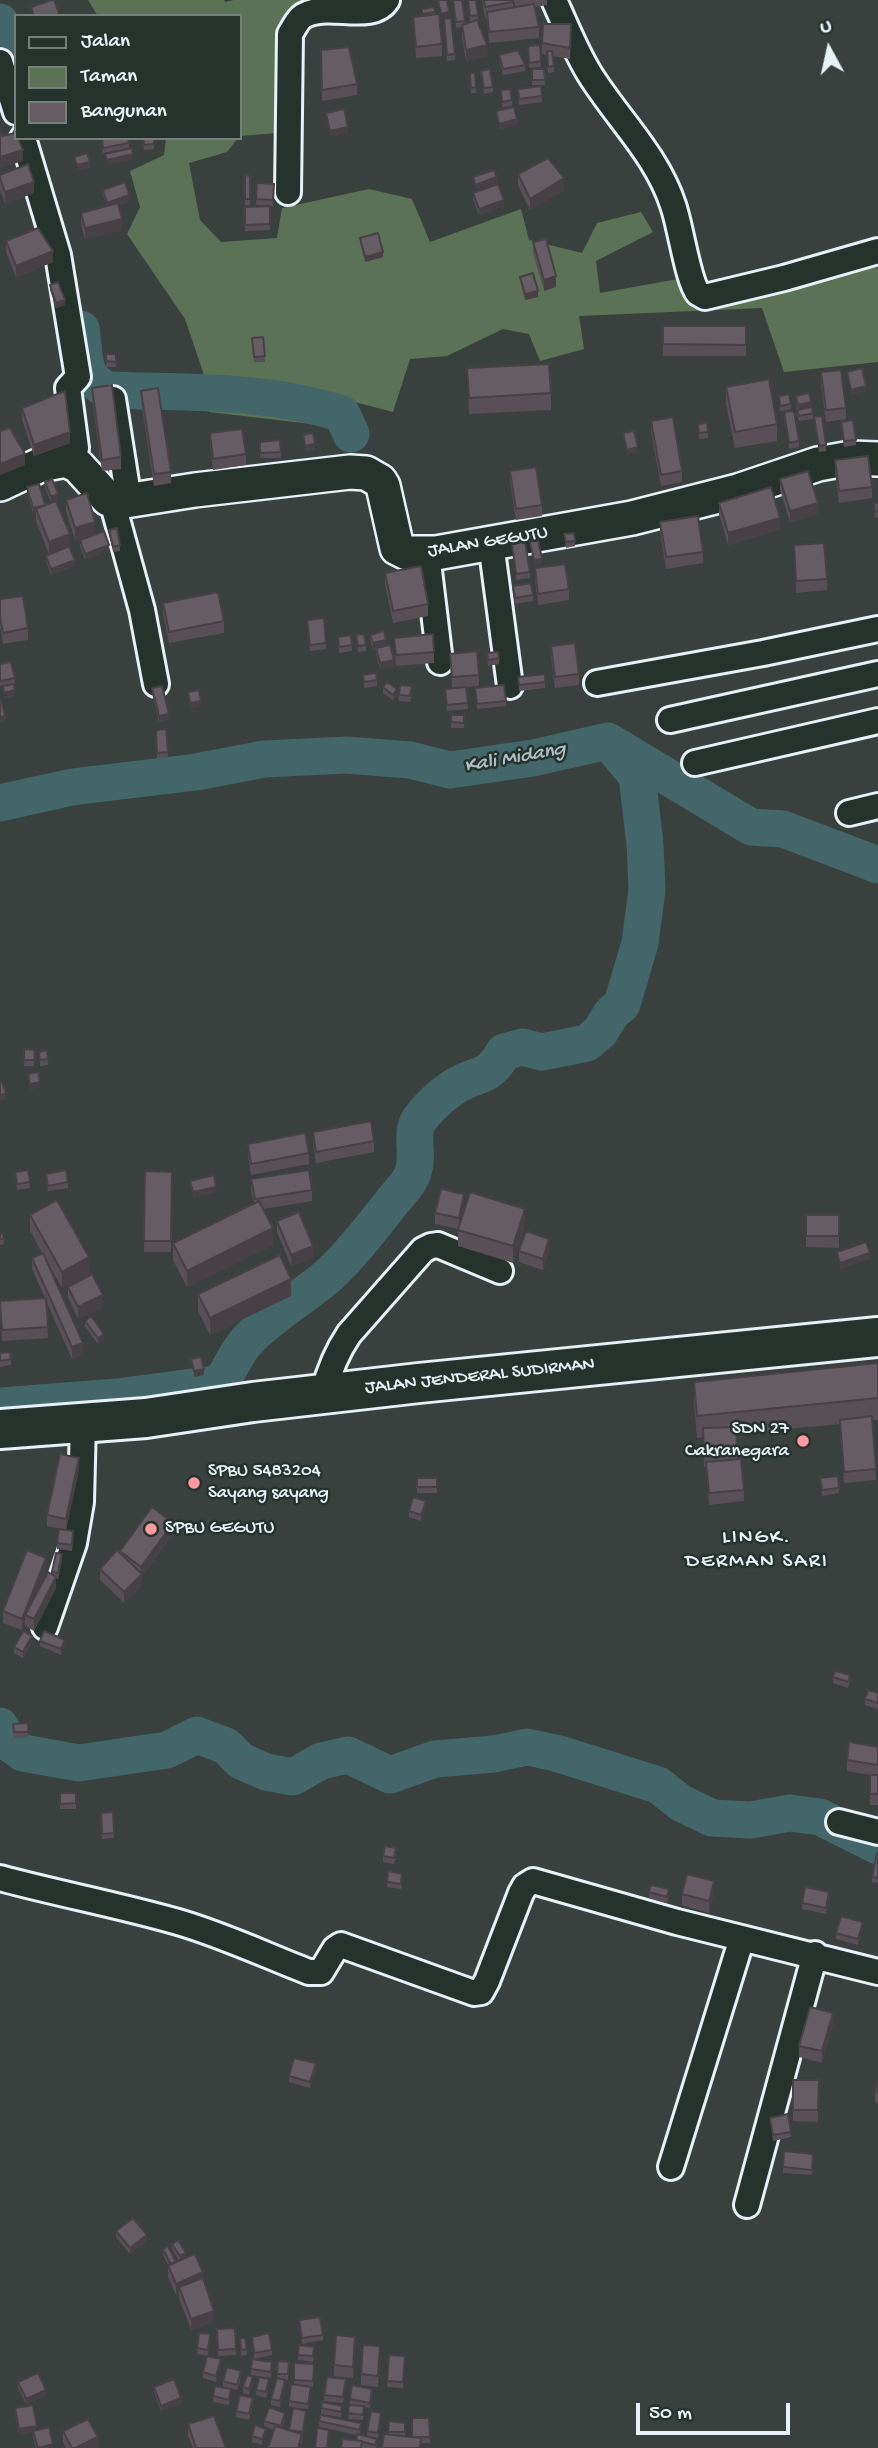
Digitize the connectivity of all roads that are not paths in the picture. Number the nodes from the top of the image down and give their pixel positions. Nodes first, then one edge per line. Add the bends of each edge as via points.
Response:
1 (387, 0) edge
2 (554, 0) edge
3 (0, 62) edge
4 (14, 106) edge
5 (24, 140) edge
6 (288, 192) dead end
7 (878, 251) edge
8 (113, 399) edge
9 (878, 459) edge
10 (72, 462) junction
11 (0, 484) edge
12 (121, 501) junction
13 (491, 543) junction
14 (427, 554) junction
15 (878, 629) edge
16 (440, 662) dead end
17 (878, 674) edge
18 (597, 683) dead end
19 (156, 684) edge
20 (510, 686) dead end
21 (670, 720) dead end
22 (878, 721) edge
23 (695, 763) dead end
24 (878, 806) edge
25 (849, 813) dead end
26 (500, 1271) dead end
27 (878, 1337) edge
28 (323, 1394) junction
29 (83, 1422) junction
30 (0, 1429) edge
31 (45, 1627) dead end
32 (839, 1822) dead end
33 (878, 1832) edge
34 (0, 1878) edge
35 (742, 1938) junction
36 (815, 1954) junction
37 (878, 1972) edge
38 (671, 2167) dead end
39 (747, 2205) dead end

1 - 6 street via 383,7 366,12 332,10 303,16 290,34
2 - 7 street via 589,73 664,183 698,293 705,297
3 - 4 street
5 - 10 street via 58,255 78,377 68,388 76,448
8 - 12 street
9 - 13 street, JALAN GEGUTU via 834,460 632,518
10 - 11 street via 53,461
10 - 12 street via 103,494
12 - 14 street, JALAN GEGUTU via 366,473 383,486 397,548
12 - 19 street
13 - 14 street, JALAN GEGUTU
13 - 20 street
14 - 16 street
15 - 18 street
17 - 21 street
22 - 23 street
24 - 25 street
26 - 28 street via 438,1245 423,1250 349,1334 334,1357
27 - 28 highway, JALAN JENDERAL SUDIRMAN
28 - 29 highway, JALAN JENDERAL SUDIRMAN
29 - 30 highway, JALAN JENDERAL SUDIRMAN
29 - 31 street via 74,1543
32 - 33 street
34 - 35 street via 180,1923 309,1972 321,1972 341,1945 474,1993 481,1992 487,1981 529,1882
35 - 36 street
35 - 38 street
36 - 37 street
36 - 39 street

